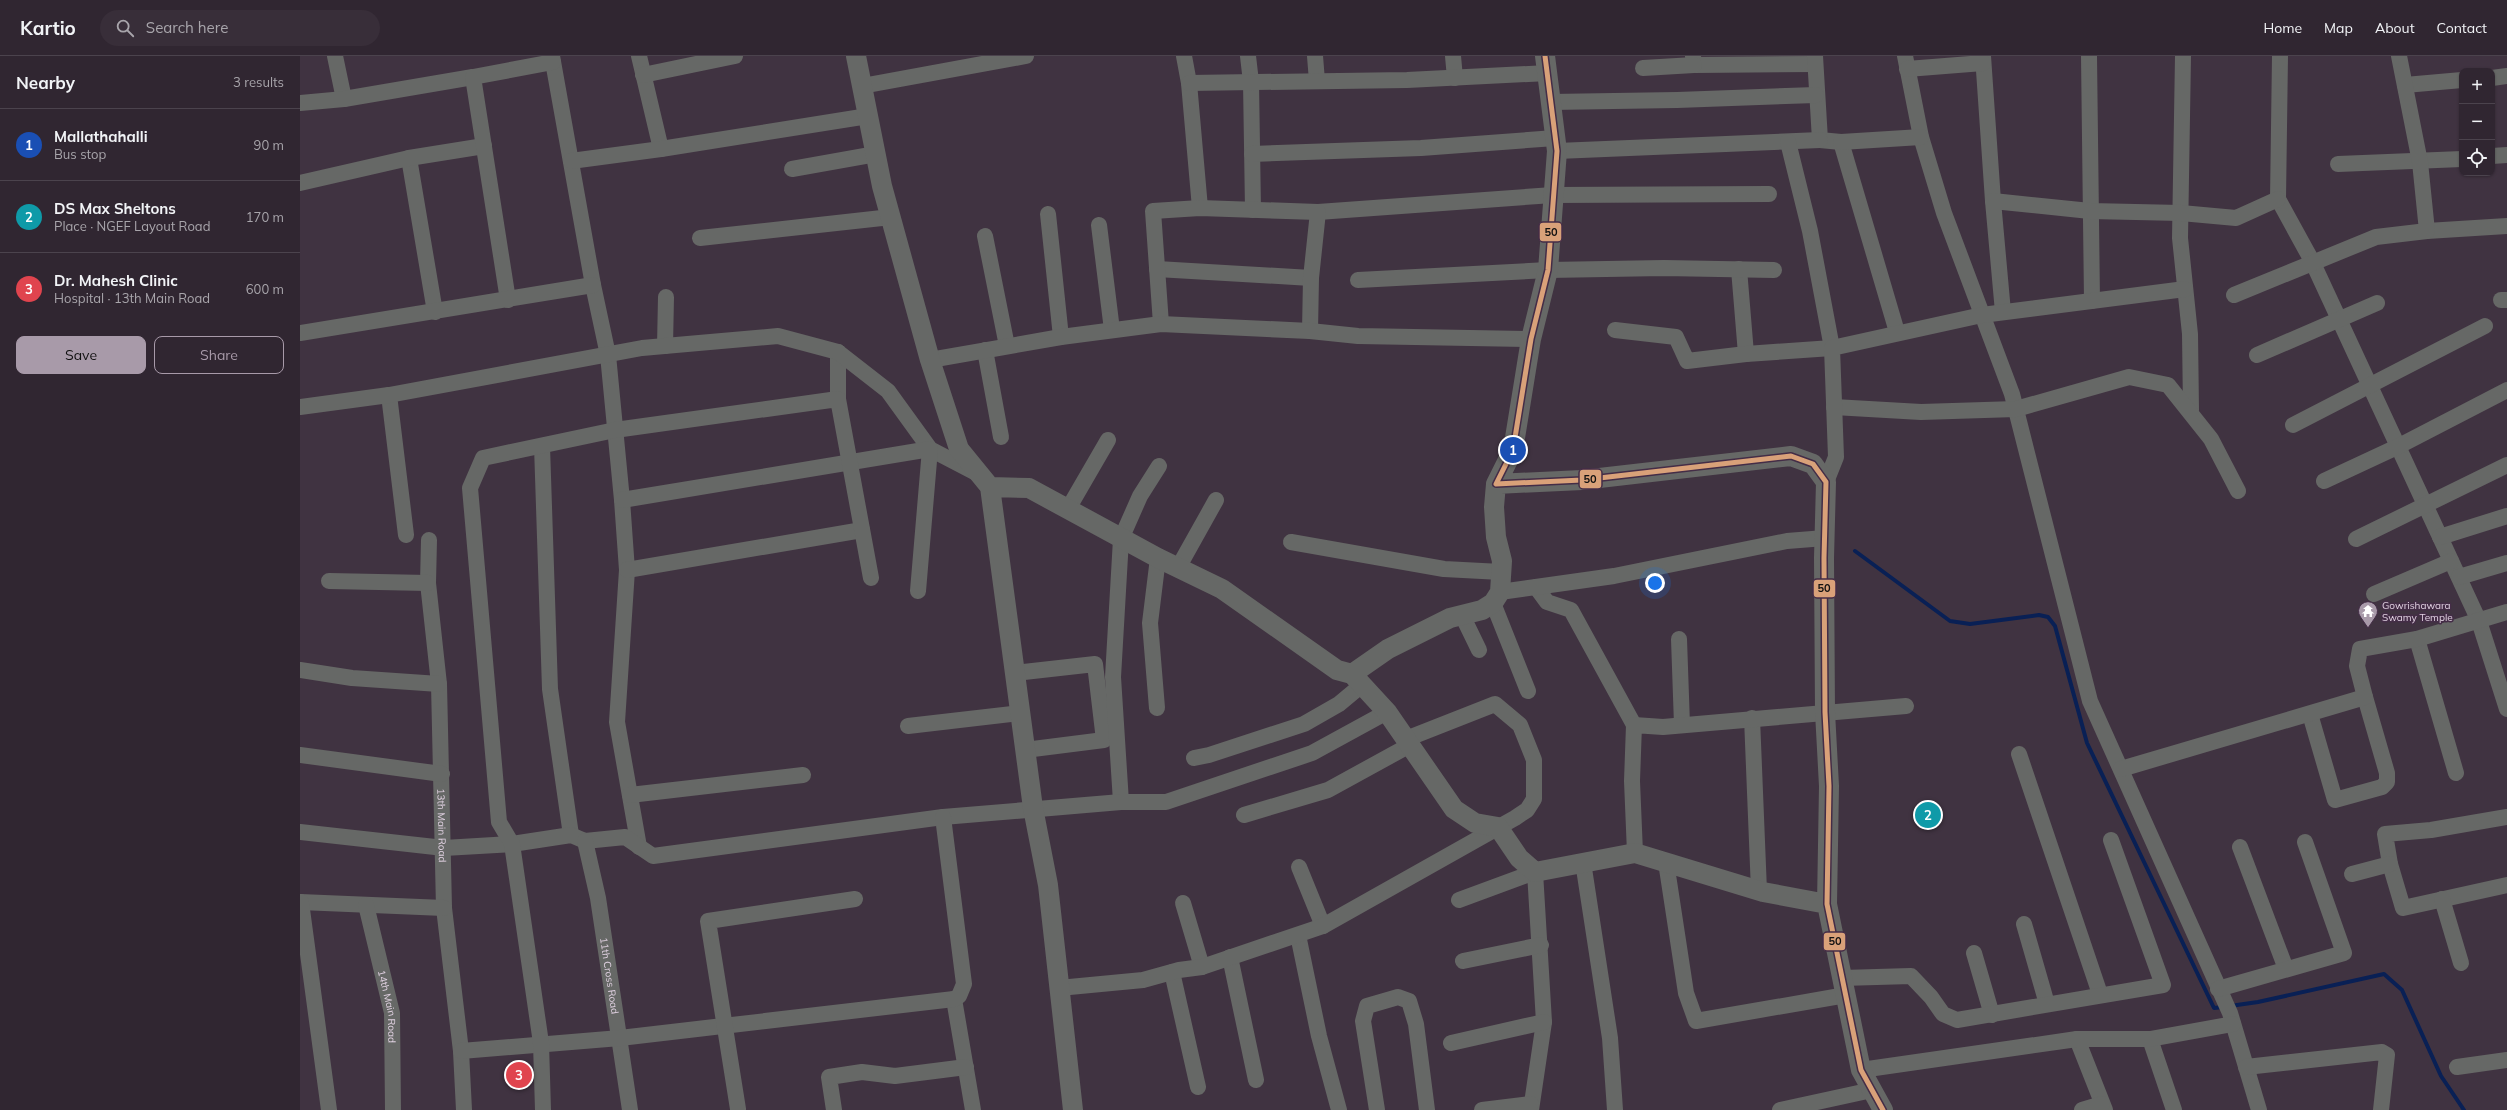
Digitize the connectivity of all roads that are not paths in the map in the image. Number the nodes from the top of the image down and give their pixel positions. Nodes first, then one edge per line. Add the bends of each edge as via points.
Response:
1 (335, 56) edge
2 (639, 56) edge
3 (735, 56) edge
4 (856, 56) edge
5 (1026, 56) edge
6 (1184, 56) edge
7 (1248, 56) edge
8 (1315, 56) edge
9 (1453, 56) edge
10 (2089, 56) edge
11 (2183, 56) edge
12 (2280, 56) edge
13 (2399, 56) edge
14 (553, 59) edge
15 (1693, 60) edge
16 (1815, 60) edge
17 (1983, 60) edge
18 (1906, 62) edge
19 (1546, 65) edge
20 (1643, 68) dead end
21 (643, 75) junction
22 (473, 76) junction
23 (2507, 76) edge
24 (1454, 78) junction
25 (2495, 78) edge
26 (2459, 80) edge
27 (1317, 81) junction
28 (1251, 82) junction
29 (1189, 83) junction
30 (2405, 85) junction
31 (862, 86) junction
32 (1816, 95) junction
33 (344, 100) junction
34 (1551, 102) junction
35 (300, 103) edge
36 (868, 116) junction
37 (1921, 137) junction
38 (1820, 140) junction
39 (1788, 142) junction
40 (1841, 142) junction
41 (1556, 145) junction
42 (484, 146) junction
43 (661, 149) junction
44 (876, 154) junction
45 (1252, 154) junction
46 (2507, 155) edge
47 (2495, 156) edge
48 (409, 158) junction
49 (2459, 159) edge
50 (571, 161) junction
51 (2420, 162) junction
52 (2338, 164) dead end
53 (792, 169) dead end
54 (300, 183) edge
55 (1769, 194) dead end
56 (1553, 195) junction
57 (2278, 199) junction
58 (1993, 201) junction
59 (1200, 208) junction
60 (1253, 210) junction
61 (2090, 211) junction
62 (1318, 212) junction
63 (2181, 213) junction
64 (1048, 214) dead end
65 (891, 217) junction
66 (1099, 225) dead end
67 (2507, 226) edge
68 (2426, 230) junction
69 (985, 236) dead end
70 (700, 238) dead end
71 (2312, 261) junction
72 (1157, 269) junction
73 (1739, 269) junction
74 (1548, 270) junction
75 (1774, 270) dead end
76 (1311, 278) junction
77 (1358, 280) dead end
78 (593, 285) junction
79 (2185, 289) junction
80 (2234, 295) dead end
81 (666, 297) dead end
82 (508, 300) junction
83 (2092, 301) junction
84 (2377, 303) dead end
85 (435, 312) junction
86 (2003, 312) junction
87 (1982, 314) junction
88 (2338, 320) junction
89 (1161, 324) junction
90 (2485, 326) dead end
91 (1112, 330) junction
92 (1615, 330) dead end
93 (1310, 331) junction
94 (1897, 332) junction
95 (300, 333) edge
96 (1061, 337) junction
97 (1531, 338) junction
98 (665, 346) junction
99 (1007, 346) junction
100 (1832, 348) junction
101 (985, 350) junction
102 (838, 352) junction
103 (1746, 354) junction
104 (608, 355) junction
105 (2257, 355) dead end
106 (930, 360) junction
107 (2369, 387) junction
108 (2507, 390) edge
109 (389, 395) junction
110 (838, 399) junction
111 (300, 407) edge
112 (1834, 407) junction
113 (2016, 409) junction
114 (2191, 410) junction
115 (2293, 425) dead end
116 (615, 430) junction
117 (1001, 437) dead end
118 (1108, 440) dead end
119 (542, 446) junction
120 (2397, 447) junction
121 (930, 449) junction
122 (849, 462) junction
123 (2507, 465) edge
124 (1159, 466) dead end
125 (985, 481) junction
126 (2324, 481) dead end
127 (1826, 482) junction
128 (1496, 484) junction
129 (2238, 492) dead end
130 (622, 500) junction
131 (1216, 500) dead end
132 (2425, 505) junction
133 (1068, 509) junction
134 (2507, 516) edge
135 (862, 530) junction
136 (406, 535) dead end
137 (1824, 538) junction
138 (2440, 538) junction
139 (1121, 539) junction
140 (2356, 539) dead end
141 (429, 540) dead end
142 (1291, 542) dead end
143 (1158, 558) junction
144 (2451, 561) junction
145 (2507, 563) edge
146 (1178, 568) junction
147 (627, 570) junction
148 (1501, 572) junction
149 (2459, 577) junction
150 (871, 578) dead end
151 (329, 581) dead end
152 (428, 583) junction
153 (1536, 587) junction
154 (918, 591) dead end
155 (2374, 594) dead end
156 (1497, 598) junction
157 (2507, 612) edge
158 (1462, 615) junction
159 (2479, 621) junction
160 (2417, 638) junction
161 (1678, 639) dead end
162 (1479, 650) dead end
163 (300, 670) edge
164 (1015, 673) junction
165 (1357, 679) junction
166 (439, 684) junction
167 (1528, 691) dead end
168 (2365, 697) junction
169 (1906, 706) dead end
170 (1157, 708) dead end
171 (2507, 709) edge
172 (1387, 712) junction
173 (1825, 712) junction
174 (1020, 713) junction
175 (2310, 714) junction
176 (1752, 718) junction
177 (1634, 725) junction
178 (1682, 725) junction
179 (908, 726) dead end
180 (1408, 742) junction
181 (1025, 750) junction
182 (2019, 754) dead end
183 (300, 755) edge
184 (1194, 758) dead end
185 (2121, 769) junction
186 (2456, 773) dead end
187 (442, 774) junction
188 (803, 775) dead end
189 (630, 795) junction
190 (1121, 802) junction
191 (1033, 808) junction
192 (1244, 815) dead end
193 (943, 817) junction
194 (2507, 817) edge
195 (1498, 827) junction
196 (300, 832) edge
197 (578, 838) junction
198 (2111, 840) dead end
199 (2305, 842) dead end
200 (512, 844) junction
201 (2240, 846) dead end
202 (639, 847) junction
203 (444, 848) junction
204 (1635, 853) junction
205 (1583, 862) junction
206 (1666, 862) junction
207 (2390, 864) junction
208 (1299, 867) dead end
209 (1534, 872) junction
210 (2352, 874) dead end
211 (2507, 885) edge
212 (1759, 891) junction
213 (855, 899) dead end
214 (2442, 899) junction
215 (1459, 900) dead end
216 (300, 902) edge
217 (1184, 903) dead end
218 (1827, 904) junction
219 (366, 905) junction
220 (444, 908) junction
221 (2024, 924) dead end
222 (1323, 926) junction
223 (1298, 935) junction
224 (1541, 945) junction
225 (1974, 953) dead end
226 (1230, 957) junction
227 (1463, 961) dead end
228 (2461, 963) dead end
229 (1202, 967) junction
230 (2286, 969) junction
231 (1172, 972) junction
232 (1844, 987) junction
233 (1059, 988) junction
234 (2100, 994) junction
235 (954, 999) junction
236 (2047, 1004) junction
237 (2226, 1006) junction
238 (1992, 1015) junction
239 (1544, 1022) junction
240 (723, 1026) junction
241 (620, 1038) junction
242 (2150, 1038) junction
243 (2077, 1039) junction
244 (541, 1043) junction
245 (1451, 1043) dead end
246 (461, 1052) junction
247 (2507, 1060) edge
248 (966, 1067) junction
249 (2246, 1067) junction
250 (2457, 1067) dead end
251 (1861, 1070) junction
252 (1256, 1080) dead end
253 (1198, 1087) dead end
254 (1872, 1090) junction
255 (1531, 1107) edge
256 (2104, 1107) edge
257 (738, 1109) dead end
258 (329, 1110) edge
259 (393, 1110) edge
260 (464, 1110) edge
261 (543, 1110) edge
262 (630, 1110) edge
263 (834, 1110) edge
264 (973, 1110) edge
265 (1073, 1110) edge
266 (1339, 1110) edge
267 (1377, 1110) edge
268 (1427, 1110) edge
269 (1482, 1110) edge
270 (1615, 1110) edge
271 (1780, 1110) edge
272 (1883, 1110) edge
273 (2082, 1110) edge
274 (2174, 1110) edge
275 (2259, 1110) edge
276 (2381, 1110) edge

1 - 33 street
2 - 21 street
3 - 21 street
4 - 31 street
5 - 31 street
6 - 29 street
7 - 28 street
8 - 27 street
9 - 24 street
10 - 61 street
11 - 63 street
12 - 57 street
13 - 30 street
14 - 22 street
14 - 50 street
15 - 16 street
15 - 20 street
16 - 32 street
17 - 18 street
17 - 58 street
18 - 37 street
19 - 24 street
19 - 34 street
21 - 43 street
22 - 33 street
22 - 42 street
23 - 25 street
24 - 27 street
26 - 30 street
27 - 28 street
28 - 29 street
28 - 45 street
29 - 59 street
30 - 51 street
31 - 36 street
32 - 34 street
32 - 38 street
33 - 35 street
34 - 41 street
36 - 43 street
36 - 44 street
37 - 40 street
37 - 87 street via 1944,213
38 - 39 street
38 - 40 street
39 - 41 street
39 - 100 street via 1810,231
40 - 94 street
41 - 45 street
41 - 56 street
42 - 48 street
42 - 82 street
43 - 50 street
44 - 53 street
44 - 65 street
45 - 60 street
46 - 47 street
48 - 54 street
48 - 85 street
49 - 51 street
50 - 78 street
51 - 52 street
51 - 68 street
55 - 56 street
56 - 62 street
56 - 74 street
57 - 63 street via 2236,218
57 - 71 street
58 - 61 street
58 - 86 street
59 - 60 street
59 - 72 street via 1153,211
60 - 62 street
61 - 63 street
61 - 83 street
62 - 76 street
63 - 79 street via 2180,238
64 - 96 street
65 - 70 street
65 - 106 street
66 - 91 street
67 - 68 street
68 - 71 street via 2376,237
69 - 99 street
71 - 80 street
71 - 88 street
72 - 76 street
72 - 89 street
73 - 74 street
73 - 75 street
73 - 103 street
74 - 77 street
74 - 97 street
76 - 93 street
78 - 82 street
78 - 104 street
79 - 83 street
79 - 114 street via 2190,334
81 - 98 street
82 - 85 street
83 - 86 street
84 - 88 street
85 - 95 street
86 - 87 street
87 - 94 street
87 - 113 street
88 - 105 street
88 - 107 street
89 - 91 street
89 - 93 street
90 - 107 street
91 - 96 street
92 - 103 street via 1676,337 1687,361
93 - 97 street via 1358,336
94 - 100 street
96 - 99 street
97 - 128 street via 1512,450
98 - 102 street via 778,336
98 - 104 street
99 - 101 street
100 - 103 street
100 - 112 street
101 - 106 street
101 - 117 street
102 - 110 street
102 - 121 street via 888,391
104 - 109 street
104 - 116 street
106 - 125 street via 959,449
107 - 115 street
107 - 120 street
108 - 120 street
109 - 111 street
109 - 136 street
110 - 116 street
110 - 122 street
112 - 113 street via 1921,412
112 - 127 street via 1836,457
113 - 114 street via 2129,377 2168,385
113 - 185 street via 2090,701
114 - 129 street via 2211,439
116 - 119 street
116 - 130 street
118 - 133 street
119 - 197 street, 11th Cross Road via 550,689
119 - 200 street via 483,458 470,488 499,822
120 - 126 street
120 - 132 street
121 - 122 street
121 - 125 street
121 - 154 street
122 - 130 street
122 - 135 street
123 - 132 street
124 - 139 street via 1140,496
125 - 133 street via 1029,488
125 - 164 street
127 - 128 street via 1812,464 1791,456 1582,480
127 - 137 street
128 - 148 street via 1494,507 1496,537 1502,561
130 - 147 street
131 - 146 street
132 - 138 street
132 - 140 street
133 - 139 street
134 - 138 street
135 - 147 street
135 - 150 street
137 - 153 street via 1787,541 1614,576
137 - 173 street
138 - 144 street
139 - 143 street
139 - 190 street via 1113,677
141 - 152 street, 13th Main Road
142 - 148 street via 1444,569
143 - 146 street
143 - 170 street via 1150,623
144 - 149 street
144 - 155 street
145 - 149 street
146 - 165 street via 1222,589 1337,670
147 - 189 street via 617,722
148 - 156 street
149 - 159 street
151 - 152 street
152 - 166 street, 13th Main Road
153 - 156 street
153 - 177 street via 1547,602 1570,610
156 - 158 street via 1482,610
156 - 167 street
157 - 159 street
158 - 162 street
158 - 165 street via 1450,618 1388,648
159 - 160 street
159 - 171 street
160 - 168 street via 2360,649 2357,666
160 - 186 street
161 - 178 street
163 - 166 street via 352,678
164 - 174 street
164 - 181 street via 1096,664 1104,740
165 - 172 street
165 - 184 street via 1339,704 1304,724
166 - 187 street, 13th Main Road
168 - 175 street
168 - 175 street via 2387,773 2386,782 2382,787 2335,800
169 - 173 street
172 - 180 street
172 - 190 street via 1312,753 1166,802
173 - 176 street
173 - 218 street via 1829,786
174 - 179 street
174 - 181 street
175 - 185 street
176 - 178 street
176 - 212 street
177 - 178 street
177 - 204 street
180 - 192 street via 1328,790
180 - 195 street via 1454,809 1475,823
180 - 195 street via 1495,704 1520,726 1534,760 1534,799 1527,810
181 - 191 street
182 - 234 street
183 - 187 street
185 - 237 street
187 - 203 street, 13th Main Road
188 - 189 street
189 - 202 street
190 - 191 street
191 - 193 street
191 - 233 street via 1048,886
193 - 202 street via 654,856
193 - 235 street via 964,984 959,996
194 - 207 street via 2431,830 2385,834
195 - 209 street via 1519,858
195 - 222 street
196 - 203 street
197 - 200 street
197 - 202 street via 625,838
197 - 241 street, 11th Cross Road via 598,898
198 - 234 street via 2163,985
199 - 230 street via 2344,953
200 - 203 street
200 - 244 street
201 - 230 street
203 - 220 street, 13th Main Road
204 - 205 street
204 - 206 street
205 - 209 street
205 - 270 street via 1610,1038
206 - 212 street
206 - 232 street via 1686,993 1696,1021
207 - 210 street
207 - 214 street via 2403,908
208 - 222 street
209 - 215 street
209 - 224 street
211 - 214 street
212 - 218 street
213 - 240 street via 708,921
214 - 228 street
216 - 219 street
216 - 258 street
217 - 229 street
218 - 232 street
219 - 220 street
219 - 259 street, 14th Main Road via 392,1013
220 - 246 street, 13th Main Road
221 - 236 street
222 - 223 street
223 - 226 street
223 - 266 street via 1319,1036
224 - 227 street
224 - 239 street
225 - 238 street
226 - 229 street
226 - 252 street
229 - 231 street
230 - 237 street
231 - 233 street via 1143,980
231 - 253 street
232 - 238 street via 1911,976 1943,1014 1957,1020
232 - 251 street
233 - 265 street
234 - 236 street
235 - 240 street
235 - 248 street
236 - 238 street
237 - 242 street
237 - 249 street
239 - 245 street
239 - 255 street
240 - 241 street
240 - 257 street
241 - 244 street
241 - 262 street, 11th Cross Road
242 - 243 street
242 - 274 street
243 - 251 street
243 - 256 street
244 - 246 street
244 - 261 street
246 - 260 street, 13th Main Road
247 - 250 street
248 - 263 street via 895,1076 862,1072 829,1077
248 - 264 street
249 - 275 street
249 - 276 street via 2382,1052 2387,1054
251 - 254 street
254 - 271 street
254 - 272 street
255 - 269 street
256 - 273 street
267 - 268 street via 1363,1020 1367,1006 1398,998 1409,1001 1416,1024

